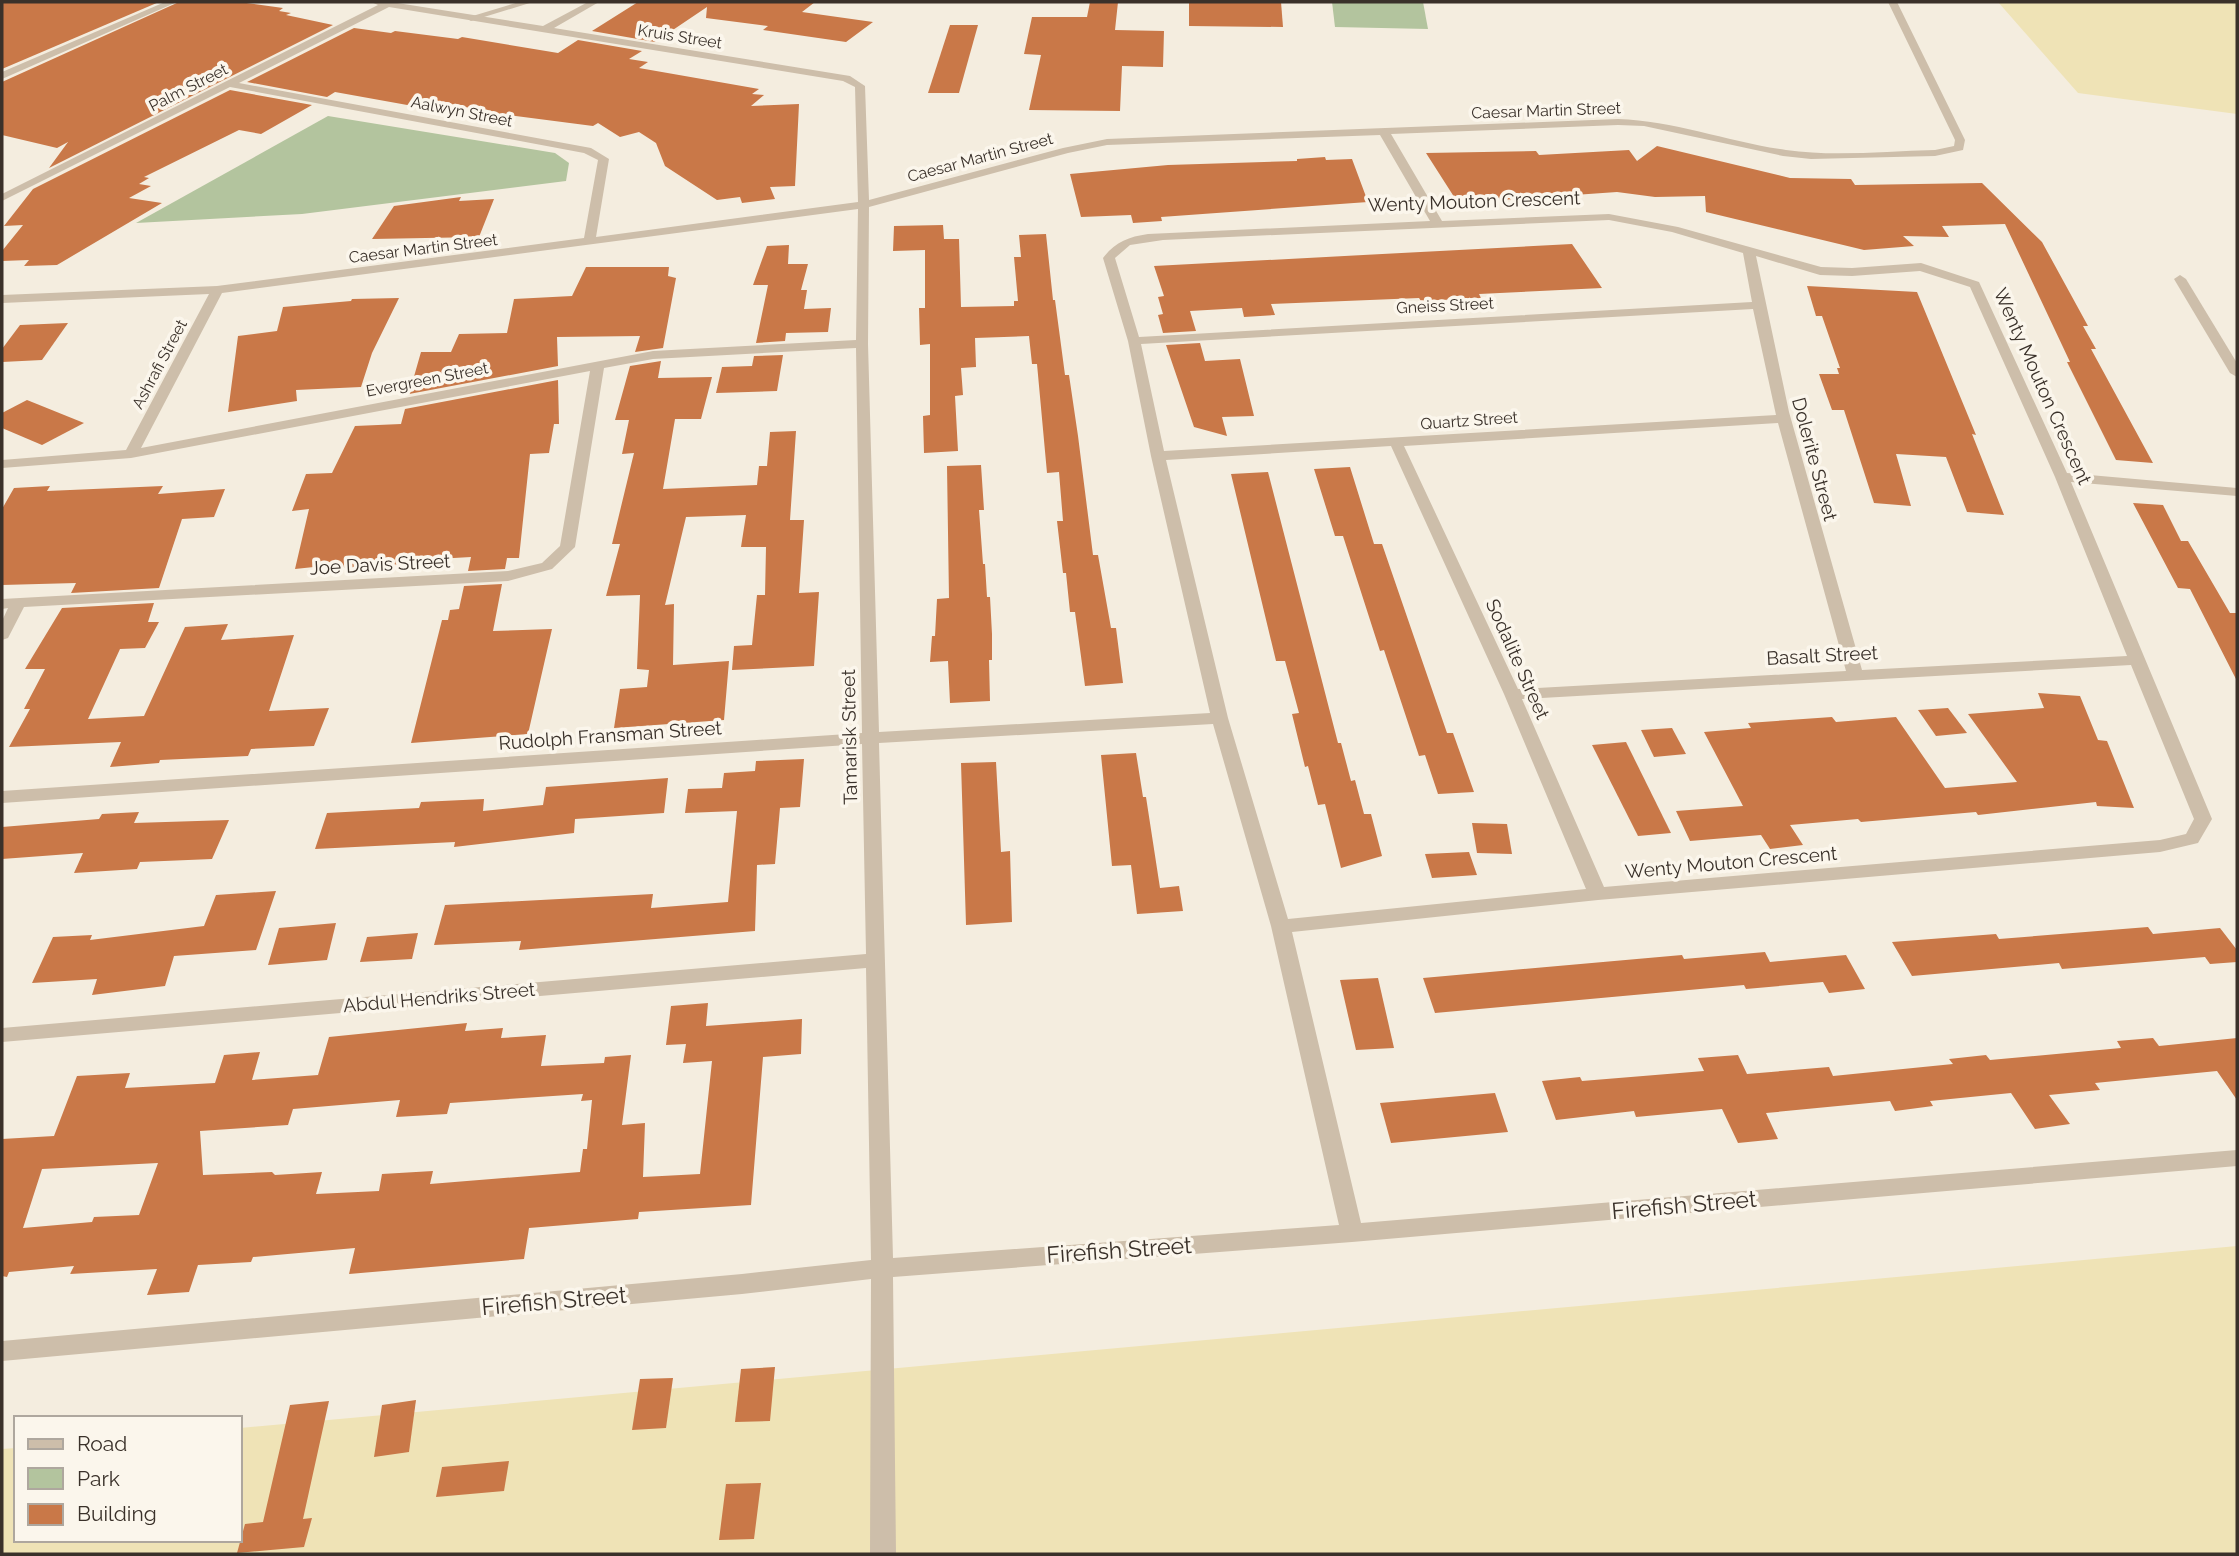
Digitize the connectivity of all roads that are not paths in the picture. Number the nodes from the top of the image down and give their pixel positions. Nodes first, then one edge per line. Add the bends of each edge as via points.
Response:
1 (172, 2) edge
2 (375, 2) edge
3 (521, 2) edge
4 (527, 2) edge
5 (596, 2) edge
6 (1893, 2) edge
7 (388, 4) junction
8 (471, 18) junction
9 (543, 30) junction
10 (2, 76) edge
11 (229, 84) junction
12 (1384, 132) junction
13 (2, 198) edge
14 (864, 205) junction
15 (1438, 224) junction
16 (589, 242) junction
17 (1749, 252) junction
18 (2180, 279) dead end
19 (217, 290) junction
20 (2, 299) edge
21 (1758, 305) junction
22 (1134, 341) junction
23 (862, 344) junction
24 (598, 364) junction
25 (2237, 373) edge
26 (1782, 419) junction
27 (1396, 443) junction
28 (131, 454) junction
29 (1158, 456) junction
30 (2, 464) edge
31 (2062, 477) junction
32 (2237, 492) edge
33 (19, 603) junction
34 (2, 604) edge
35 (2, 635) edge
36 (2135, 660) junction
37 (1855, 674) junction
38 (1511, 694) junction
39 (1220, 718) junction
40 (870, 738) junction
41 (2, 797) edge
42 (1598, 894) junction
43 (1281, 926) junction
44 (877, 960) junction
45 (2, 1035) edge
46 (2237, 1158) edge
47 (1352, 1233) junction
48 (883, 1268) junction
49 (2, 1352) edge
50 (883, 1554) edge

1 - 10 street
2 - 7 street, Kruis Street
3 - 4 street
4 - 8 street
5 - 9 street
6 - 12 street, Caesar Martin Street via 1960,140 1959,148 1811,156 1644,123
7 - 8 street, Kruis Street
7 - 11 street, Palm Street
8 - 9 street, Kruis Street
9 - 14 street, Kruis Street via 846,78 860,86
11 - 13 street, Palm Street
11 - 16 street, Aalwyn Street via 587,150 604,159
12 - 14 street, Caesar Martin Street via 1107,142
12 - 15 street
14 - 16 street, Caesar Martin Street
14 - 23 street, Tamarisk Street
15 - 17 street, Wenty Mouton Crescent via 1609,217 1674,229
15 - 22 street, Wenty Mouton Crescent via 1132,240 1114,249 1110,258
16 - 19 street, Caesar Martin Street
17 - 21 street, Dolerite Street
17 - 31 street, Wenty Mouton Crescent via 1820,271 1921,267 1975,285
18 - 25 street
19 - 20 street, Caesar Martin Street
19 - 28 street, Ashrafi Street
21 - 22 street, Gneiss Street
21 - 26 street, Dolerite Street
22 - 29 street, Wenty Mouton Crescent
23 - 24 street, Evergreen Street via 653,355
23 - 40 street, Tamarisk Street
24 - 28 street, Evergreen Street
24 - 33 street, Joe Davis Street via 567,547 547,566 508,576
26 - 27 street, Quartz Street
26 - 37 street, Dolerite Street
27 - 29 street, Quartz Street
27 - 38 street, Sodalite Street
28 - 30 street, Evergreen Street
29 - 39 street, Wenty Mouton Crescent
31 - 32 street
31 - 36 street, Wenty Mouton Crescent
33 - 34 street, Joe Davis Street
33 - 35 street
36 - 37 street, Basalt Street
36 - 42 street, Wenty Mouton Crescent via 2203,819 2192,839 2160,846
37 - 38 street, Basalt Street
38 - 42 street, Sodalite Street
39 - 40 street, Rudolph Fransman Street
39 - 43 street, Wenty Mouton Crescent
40 - 41 street, Rudolph Fransman Street
40 - 44 street, Tamarisk Street
42 - 43 street, Wenty Mouton Crescent
43 - 47 street, Wenty Mouton Crescent
44 - 45 street, Abdul Hendriks Street
44 - 48 street, Tamarisk Street
46 - 47 street, Firefish Street
47 - 48 street, Firefish Street
48 - 49 street, Firefish Street
48 - 50 street, Tamarisk Street

